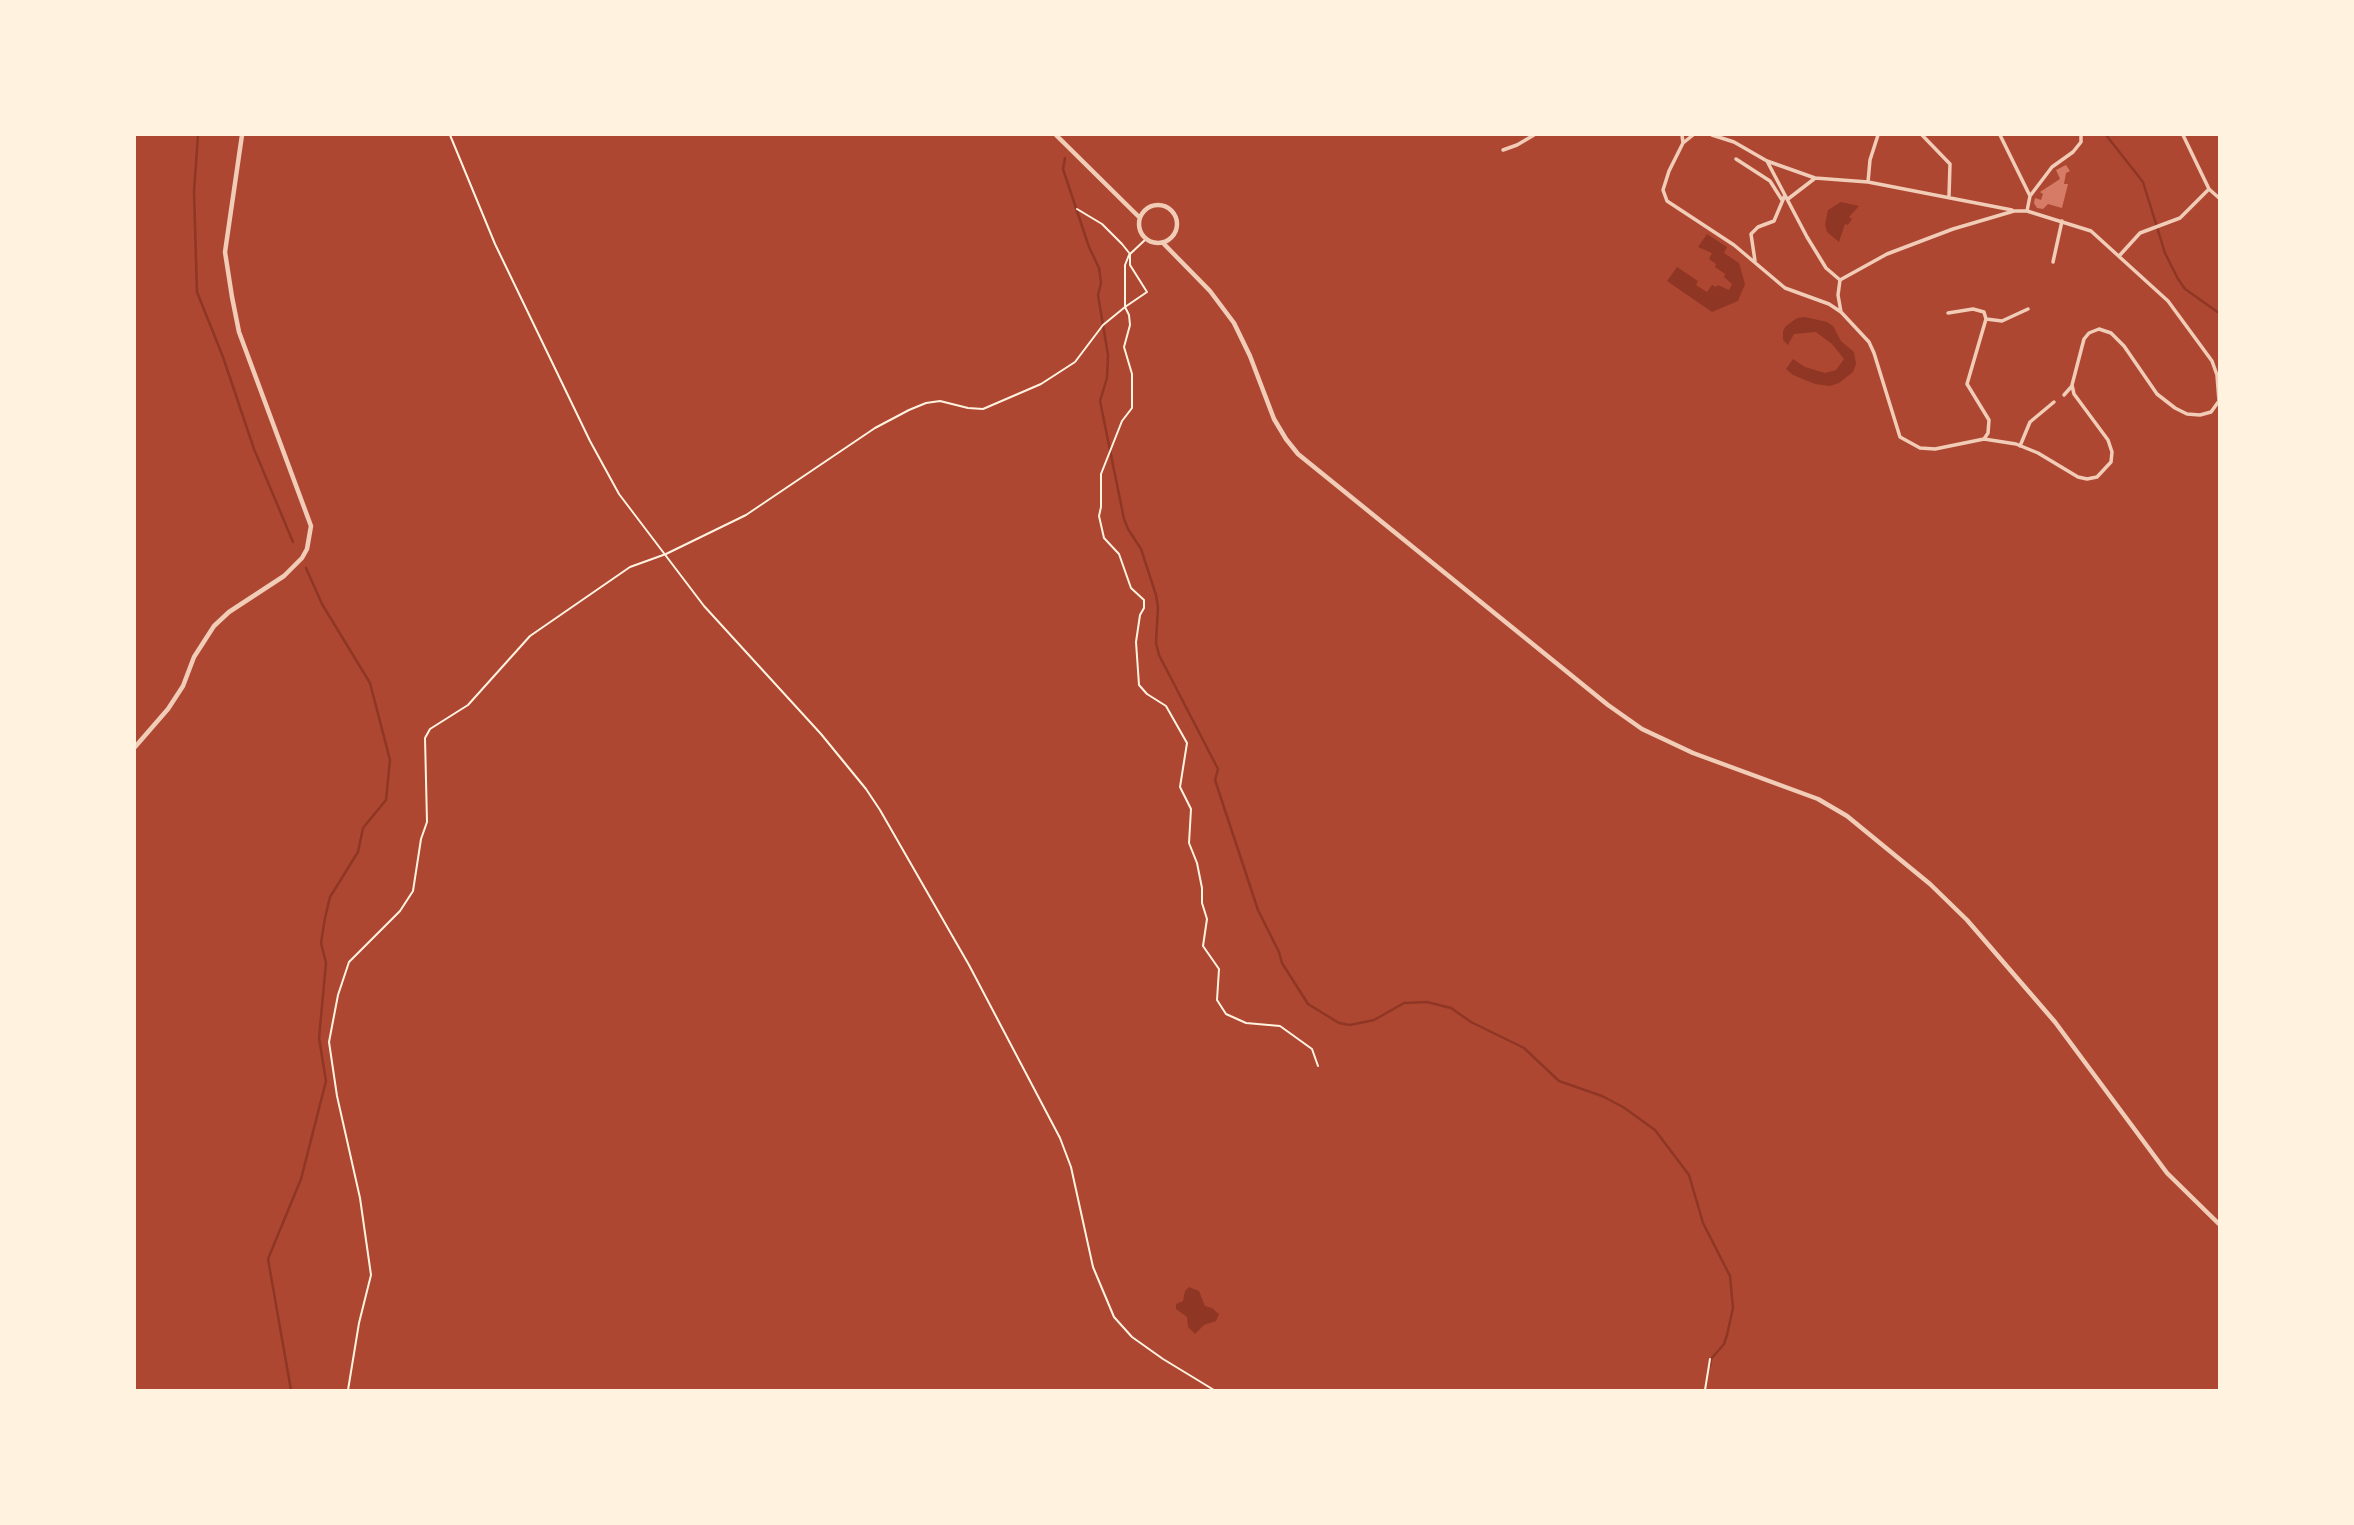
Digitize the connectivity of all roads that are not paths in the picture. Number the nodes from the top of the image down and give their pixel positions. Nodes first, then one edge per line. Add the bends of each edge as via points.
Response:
1 (242, 135) edge
2 (1056, 135) edge
3 (1534, 135) edge
4 (1682, 135) edge
5 (1693, 135) edge
6 (1712, 135) edge
7 (1878, 135) edge
8 (1922, 135) edge
9 (2000, 135) edge
10 (2081, 135) edge
11 (2183, 135) edge
12 (1683, 143) junction
13 (1503, 150) dead end
14 (1736, 159) dead end
15 (1767, 161) junction
16 (1815, 178) junction
17 (1868, 182) junction
18 (2209, 189) junction
19 (1949, 196) junction
20 (2030, 196) junction
21 (1787, 197) junction
22 (2219, 198) edge
23 (1782, 200) junction
24 (2014, 211) junction
25 (2027, 211) junction
26 (1140, 218) junction
27 (2062, 221) junction
28 (1163, 243) junction
29 (2120, 255) junction
30 (2053, 262) dead end
31 (1755, 263) junction
32 (1840, 280) junction
33 (2028, 309) dead end
34 (1841, 312) junction
35 (1948, 313) dead end
36 (1986, 319) junction
37 (2072, 385) junction
38 (2064, 395) dead end
39 (2054, 402) dead end
40 (1984, 439) junction
41 (2020, 446) junction
42 (135, 747) edge
43 (2219, 1224) edge

1 - 42 street via 225,252 232,297 239,332 311,527 302,558 214,626 168,709
2 - 26 street
3 - 13 street
4 - 12 street
5 - 12 street
6 - 15 street
7 - 17 street
8 - 19 street via 1950,164
9 - 20 street
10 - 20 street via 2073,152 2052,167
11 - 18 street
12 - 31 street via 1663,190 1667,201
14 - 23 street via 1770,181
15 - 16 street
15 - 21 street
16 - 17 street
16 - 21 street
17 - 19 street
18 - 22 street
18 - 29 street via 2180,218 2140,233
19 - 24 street
20 - 25 street
21 - 23 street
21 - 32 street via 1826,268
23 - 31 street via 1774,221 1751,234
24 - 25 street
24 - 32 street via 1887,254
25 - 27 street
26 - 28 street via 1139,228 1146,239
26 - 28 street via 1156,205 1172,211 1177,229
27 - 29 street via 2091,231
27 - 30 street
28 - 43 street via 1234,323 1274,419 1298,454 1642,729 1818,799 1930,884 2054,1022 2167,1173
29 - 37 street via 2168,301 2212,361 2219,401 2211,412 2200,415 2175,408 2157,394 2111,333 2099,330 2084,340
31 - 34 street via 1786,288
32 - 34 street
33 - 36 street via 2002,321
34 - 40 street via 1869,342 1900,437 1920,448 1935,449
35 - 36 street via 1973,309 1984,312
36 - 40 street via 1967,384 1989,419
37 - 38 street
37 - 41 street via 2108,440 2112,452 2105,471 2087,479 2078,477
39 - 41 street via 2030,422
40 - 41 street

